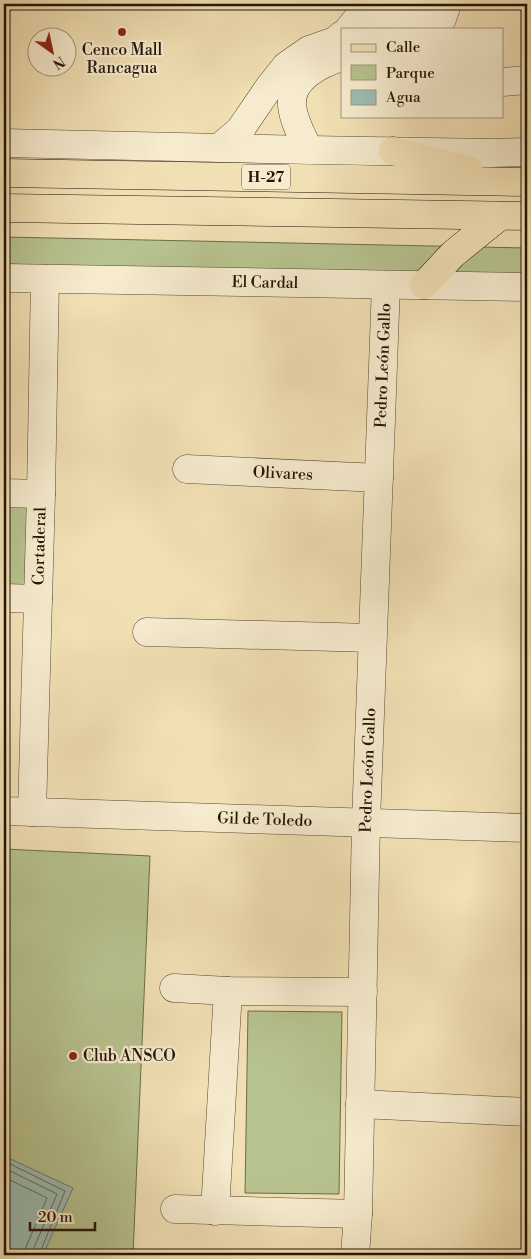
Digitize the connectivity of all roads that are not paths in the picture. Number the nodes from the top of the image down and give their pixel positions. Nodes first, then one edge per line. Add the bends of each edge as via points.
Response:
1 (369, 4) edge
2 (396, 4) edge
3 (439, 17) edge
4 (352, 28) edge
5 (376, 28) edge
6 (409, 28) edge
7 (341, 40) edge
8 (341, 41) edge
9 (527, 80) edge
10 (504, 82) edge
11 (4, 143) edge
12 (219, 148) junction
13 (309, 150) junction
14 (394, 152) junction
15 (527, 152) edge
16 (4, 173) edge
17 (522, 182) edge
18 (4, 208) edge
19 (500, 216) junction
20 (527, 216) edge
21 (4, 278) edge
22 (45, 279) junction
23 (386, 285) junction
24 (424, 285) junction
25 (527, 287) edge
26 (188, 468) dead end
27 (379, 478) junction
28 (4, 493) edge
29 (41, 494) junction
30 (4, 598) edge
31 (38, 599) junction
32 (146, 632) dead end
33 (372, 638) junction
34 (4, 811) edge
35 (32, 812) junction
36 (366, 822) junction
37 (527, 828) edge
38 (174, 988) dead end
39 (228, 991) junction
40 (363, 992) junction
41 (360, 1104) junction
42 (527, 1112) edge
43 (175, 1209) dead end
44 (215, 1211) junction
45 (358, 1214) junction
46 (356, 1255) edge

1 - 4 street
2 - 5 street via 388,20
3 - 6 street via 415,18
7 - 12 street via 309,50 286,66 240,130
8 - 13 street via 321,65 310,72 294,95 294,116
9 - 10 street
11 - 12 street
12 - 13 street
13 - 14 street
14 - 15 street
14 - 17 main road
16 - 17 main road, H-27
18 - 19 main road, H-27
19 - 20 main road, H-27
19 - 24 main road via 453,254
21 - 22 street, El Cardal
22 - 23 street, El Cardal
22 - 29 street, Cortaderal
23 - 24 street, El Cardal
23 - 27 street, Pedro León Gallo
24 - 25 street, El Cardal
26 - 27 street, Olivares
27 - 33 street, Pedro León Gallo
28 - 29 street
29 - 31 street, Cortaderal
30 - 31 street
31 - 35 street, Cortaderal
32 - 33 street
33 - 36 street, Pedro León Gallo
34 - 35 street, Gil de Toledo
35 - 36 street, Gil de Toledo
36 - 37 street, Gil de Toledo
36 - 40 street, Pedro León Gallo
38 - 39 street
39 - 40 street
39 - 44 street
40 - 41 street, Pedro León Gallo
41 - 42 street
41 - 45 street, Pedro León Gallo
43 - 44 street
44 - 45 street
45 - 46 street, Pedro León Gallo

